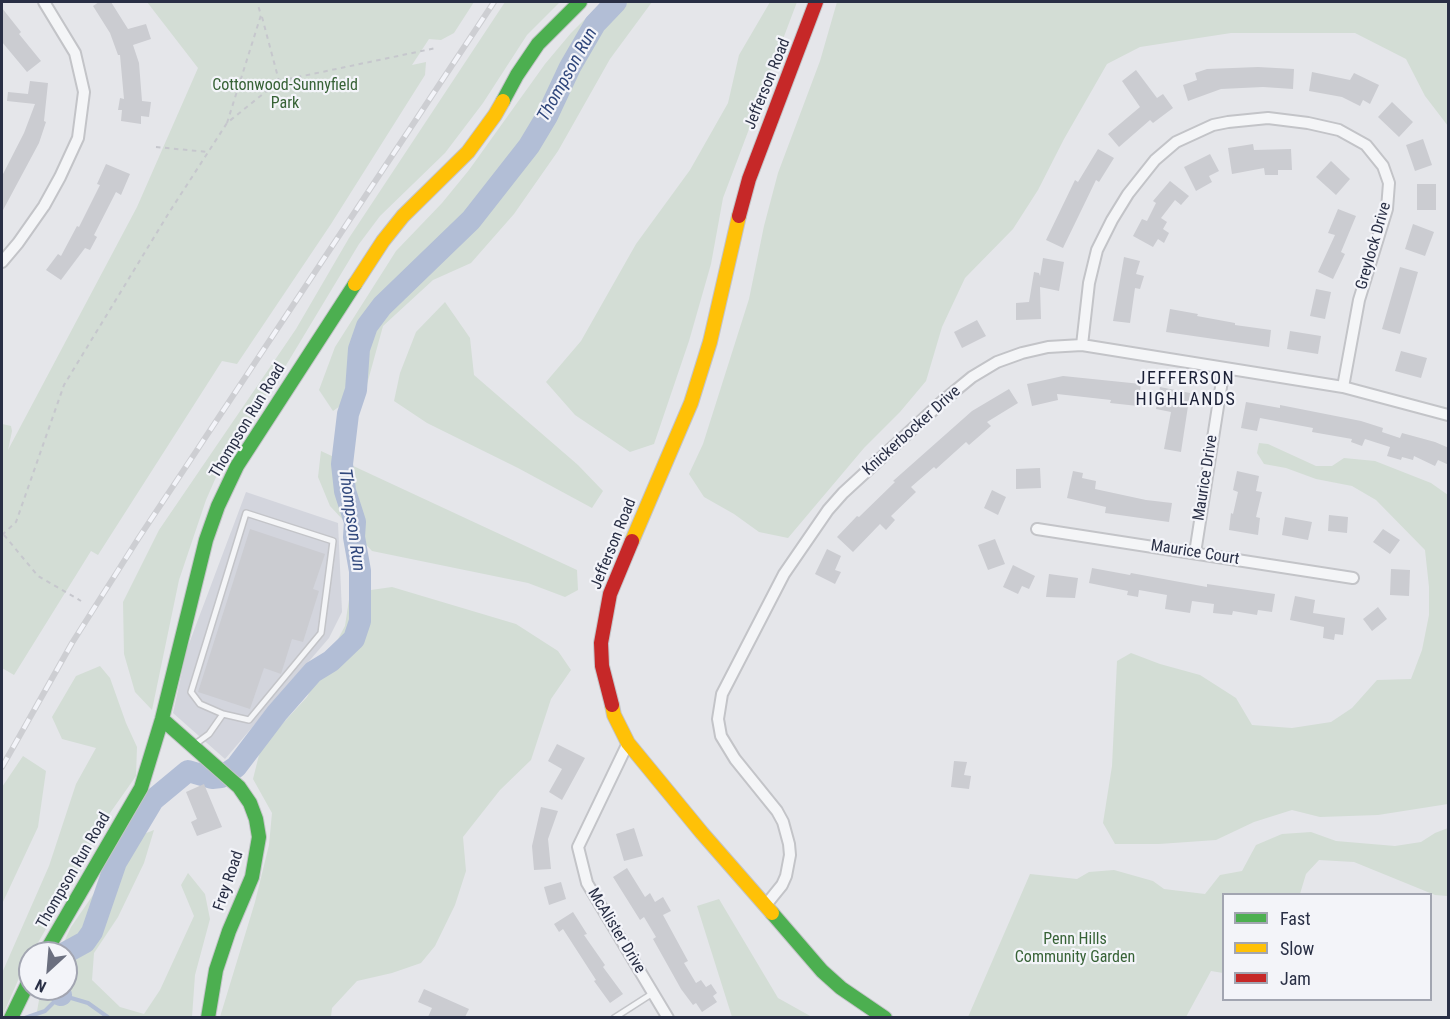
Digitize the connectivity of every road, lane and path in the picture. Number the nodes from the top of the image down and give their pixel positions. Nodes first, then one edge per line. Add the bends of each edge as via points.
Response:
1 (44, 2) edge
2 (257, 2) edge
3 (579, 2) edge
4 (816, 2) edge
5 (261, 15) junction
6 (436, 48) dead end
7 (279, 81) junction
8 (227, 123) junction
9 (156, 147) dead end
10 (208, 152) junction
11 (2, 262) edge
12 (1082, 345) junction
13 (1224, 368) junction
14 (1342, 387) junction
15 (1449, 415) edge
16 (1037, 529) dead end
17 (2, 534) edge
18 (1195, 553) junction
19 (1353, 578) dead end
20 (81, 601) dead end
21 (223, 714) junction
22 (162, 719) junction
23 (628, 743) junction
24 (193, 746) junction
25 (765, 906) junction
26 (52, 941) edge
27 (653, 993) junction
28 (208, 1017) edge
29 (614, 1017) edge
30 (668, 1017) edge
31 (885, 1017) edge

1 - 11 street via 75,53 84,92 78,138 44,206
2 - 5 path
3 - 22 street, Thompson Run Road via 538,44 468,152 382,241 237,466 206,540
4 - 23 street, Jefferson Road via 749,179 710,342 691,403 608,603 601,643 602,666 614,714
5 - 7 path
5 - 8 path
6 - 7 path
7 - 8 path
8 - 10 path
9 - 10 path
10 - 17 path via 64,385 16,522
12 - 13 street, Knickerbocker Drive
12 - 14 street, Greylock Drive via 1097,250 1144,171 1165,150 1213,125 1268,118 1308,123 1339,130 1366,145 1383,166 1389,183 1385,221 1359,300
12 - 25 street, Knickerbocker Drive via 1022,353 972,377 843,494 784,574 722,694 718,719 726,747 777,811 787,832 790,855 786,876
13 - 14 street, Knickerbocker Drive
13 - 18 street, Maurice Drive
14 - 15 street, Knickerbocker Drive
16 - 18 street, Maurice Court
17 - 20 path via 38,576
18 - 19 street, Maurice Court
21 - 21 lane via 249,720 321,633 333,541 246,513 191,692 200,704
21 - 24 lane via 209,734
22 - 24 street, Frey Road
22 - 26 street, Thompson Run Road via 141,788
23 - 25 street, Jefferson Road
23 - 27 street, McAlister Drive via 578,847 587,883
24 - 28 street, Frey Road via 239,787 250,803 259,837 252,877 221,953
25 - 31 street, Jefferson Road via 822,971 862,1004
27 - 29 lane
27 - 30 street, McAlister Drive

